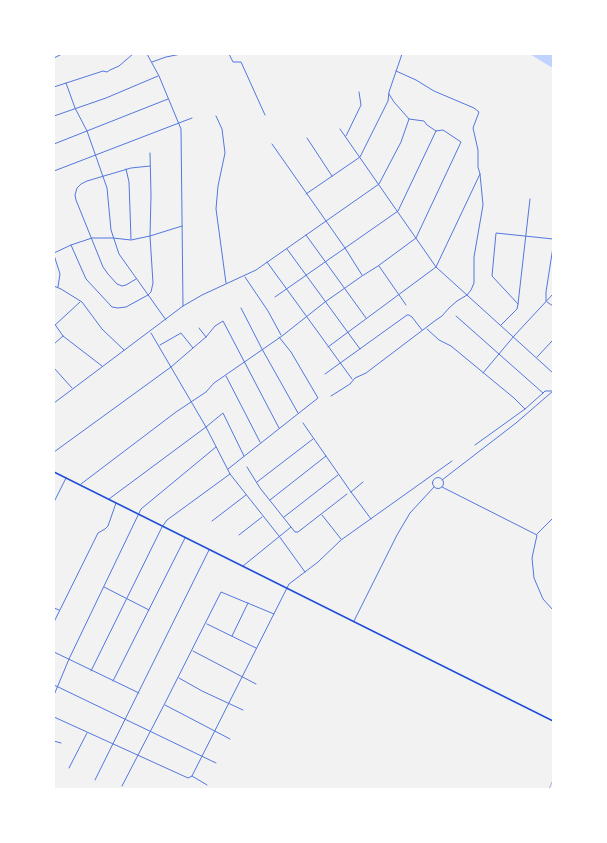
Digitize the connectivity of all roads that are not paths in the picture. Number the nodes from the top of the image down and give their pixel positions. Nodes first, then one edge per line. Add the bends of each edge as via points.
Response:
1 (62, 54) edge
2 (134, 54) edge
3 (147, 54) edge
4 (180, 54) edge
5 (229, 54) edge
6 (402, 54) edge
7 (54, 58) edge
8 (151, 62) junction
9 (396, 71) junction
10 (159, 76) junction
11 (66, 83) junction
12 (54, 87) edge
13 (359, 92) dead end
14 (389, 94) junction
15 (168, 99) junction
16 (75, 108) junction
17 (264, 115) dead end
18 (54, 116) edge
19 (216, 116) dead end
20 (192, 118) dead end
21 (409, 119) junction
22 (180, 124) junction
23 (340, 129) dead end
24 (87, 131) junction
25 (436, 131) junction
26 (346, 137) junction
27 (307, 138) dead end
28 (54, 144) edge
29 (272, 144) dead end
30 (150, 153) dead end
31 (95, 156) junction
32 (360, 157) junction
33 (151, 166) junction
34 (126, 169) junction
35 (54, 171) edge
36 (480, 174) junction
37 (102, 175) junction
38 (333, 176) junction
39 (379, 184) junction
40 (306, 194) junction
41 (530, 199) dead end
42 (398, 211) junction
43 (326, 221) junction
44 (182, 226) junction
45 (306, 235) junction
46 (526, 235) junction
47 (150, 236) junction
48 (92, 238) junction
49 (113, 238) junction
50 (416, 238) junction
51 (553, 239) edge
52 (131, 240) junction
53 (71, 245) junction
54 (553, 247) edge
55 (345, 248) junction
56 (287, 249) junction
57 (54, 254) edge
58 (267, 262) junction
59 (325, 262) junction
60 (378, 266) junction
61 (436, 268) junction
62 (306, 275) junction
63 (244, 276) junction
64 (362, 276) junction
65 (136, 279) junction
66 (226, 284) junction
67 (54, 286) edge
68 (58, 288) junction
69 (286, 289) junction
70 (344, 289) junction
71 (553, 294) edge
72 (148, 295) junction
73 (400, 295) junction
74 (467, 295) junction
75 (274, 297) dead end
76 (81, 301) junction
77 (547, 301) junction
78 (325, 302) junction
79 (518, 304) junction
80 (406, 305) dead end
81 (184, 306) junction
82 (553, 306) edge
83 (241, 308) dead end
84 (456, 316) dead end
85 (306, 317) junction
86 (366, 318) junction
87 (166, 320) junction
88 (54, 323) edge
89 (56, 325) junction
90 (501, 325) junction
91 (54, 326) edge
92 (199, 328) dead end
93 (426, 328) junction
94 (151, 331) junction
95 (422, 331) junction
96 (348, 332) junction
97 (63, 336) junction
98 (282, 336) junction
99 (514, 336) junction
100 (206, 337) junction
101 (279, 337) junction
102 (553, 340) edge
103 (54, 344) edge
104 (159, 346) junction
105 (328, 347) junction
106 (193, 348) junction
107 (262, 349) junction
108 (360, 349) junction
109 (124, 350) junction
110 (498, 354) junction
111 (537, 358) junction
112 (244, 362) junction
113 (340, 363) junction
114 (103, 366) junction
115 (171, 367) junction
116 (54, 368) edge
117 (483, 373) junction
118 (553, 373) edge
119 (325, 374) dead end
120 (226, 375) junction
121 (352, 380) junction
122 (73, 389) junction
123 (553, 391) edge
124 (543, 393) junction
125 (331, 396) dead end
126 (191, 402) junction
127 (54, 403) edge
128 (525, 409) junction
129 (298, 413) junction
130 (303, 423) dead end
131 (206, 427) junction
132 (279, 428) junction
133 (314, 438) junction
134 (260, 443) junction
135 (475, 445) dead end
136 (216, 447) junction
137 (54, 452) edge
138 (244, 456) junction
139 (326, 456) junction
140 (452, 461) dead end
141 (247, 467) dead end
142 (227, 469) junction
143 (54, 472) edge
144 (230, 474) junction
145 (339, 474) junction
146 (66, 478) junction
147 (442, 480) junction
148 (257, 482) junction
149 (363, 482) dead end
150 (80, 485) junction
151 (434, 487) junction
152 (442, 487) junction
153 (351, 492) junction
154 (347, 494) dead end
155 (247, 495) junction
156 (109, 499) junction
157 (270, 500) junction
158 (54, 502) edge
159 (116, 503) junction
160 (139, 514) junction
161 (322, 514) junction
162 (263, 516) junction
163 (283, 517) junction
164 (553, 518) edge
165 (371, 519) junction
166 (212, 522) dead end
167 (162, 527) junction
168 (291, 527) junction
169 (239, 535) dead end
170 (537, 535) junction
171 (279, 536) junction
172 (185, 538) junction
173 (342, 540) junction
174 (209, 550) junction
175 (243, 566) junction
176 (305, 572) junction
177 (104, 587) junction
178 (287, 588) junction
179 (128, 598) junction
180 (248, 603) junction
181 (54, 608) edge
182 (150, 610) junction
183 (553, 610) edge
184 (59, 611) junction
185 (274, 614) junction
186 (54, 622) edge
187 (354, 622) junction
188 (206, 623) junction
189 (232, 637) junction
190 (256, 648) junction
191 (192, 651) junction
192 (54, 652) edge
193 (68, 659) junction
194 (91, 671) junction
195 (242, 676) junction
196 (178, 678) junction
197 (113, 681) junction
198 (256, 684) dead end
199 (54, 685) edge
200 (58, 687) junction
201 (139, 693) junction
202 (54, 695) edge
203 (229, 704) junction
204 (164, 705) junction
205 (243, 710) dead end
206 (54, 717) edge
207 (125, 720) junction
208 (553, 721) edge
209 (150, 731) junction
210 (215, 731) junction
211 (88, 732) junction
212 (230, 739) dead end
213 (54, 741) edge
214 (61, 743) dead end
215 (113, 743) junction
216 (137, 754) junction
217 (202, 756) junction
218 (216, 763) dead end
219 (70, 768) dead end
220 (192, 776) junction
221 (96, 780) dead end
222 (553, 780) edge
223 (207, 785) dead end
224 (122, 786) dead end
225 (549, 789) edge

1 - 7 street
2 - 11 street via 107,72 103,70
3 - 8 street
4 - 8 street
5 - 17 street via 233,62 241,62
6 - 9 street
8 - 10 street
9 - 14 street
9 - 36 street via 480,112 473,128
10 - 15 street
10 - 16 street
11 - 12 street
11 - 16 street
13 - 26 street via 361,105
14 - 21 street
14 - 32 street via 388,101
15 - 22 street
15 - 24 street
16 - 18 street
16 - 24 street
19 - 66 street via 222,129 225,153 216,210
20 - 22 street
21 - 25 street via 424,121
21 - 39 street via 401,142
22 - 31 street
22 - 44 street
23 - 26 street
24 - 28 street
24 - 31 street
25 - 42 street
25 - 50 street via 443,130 461,142
26 - 32 street
27 - 38 street
29 - 40 street
30 - 33 street
31 - 35 street
31 - 37 street
32 - 38 street
32 - 39 street
33 - 34 street
33 - 47 street
34 - 37 street
34 - 52 street via 129,182
36 - 61 street
36 - 74 street via 483,205 474,257 474,283
37 - 48 street via 81,184 75,195
37 - 49 street via 109,197
38 - 40 street
39 - 42 street
39 - 43 street
40 - 43 street
41 - 46 street
42 - 50 street
42 - 55 street
43 - 45 street
43 - 55 street
44 - 47 street
44 - 81 street
45 - 56 street
45 - 59 street
46 - 51 street
46 - 79 street
46 - 79 street via 496,233 492,276
47 - 52 street
47 - 72 street via 153,283
48 - 49 street
48 - 53 street
48 - 65 street via 103,267 117,284 126,285
49 - 52 street
49 - 65 street via 120,257
50 - 60 street
50 - 61 street
53 - 57 street
53 - 72 street via 86,279 112,307 126,307
54 - 77 street
55 - 59 street
55 - 64 street
56 - 58 street
56 - 62 street
57 - 68 street via 60,274
58 - 63 street
58 - 69 street
59 - 62 street
59 - 70 street
60 - 64 street
60 - 73 street
61 - 73 street
61 - 74 street
62 - 69 street
62 - 78 street
63 - 66 street
63 - 98 street
64 - 70 street
65 - 72 street
66 - 81 street
67 - 68 street
68 - 76 street
69 - 75 street
69 - 85 street
70 - 78 street
70 - 86 street
71 - 77 street
72 - 87 street
73 - 80 street
73 - 86 street
74 - 90 street
74 - 93 street
76 - 89 street
76 - 109 street via 102,328
77 - 82 street
77 - 99 street
78 - 85 street
78 - 96 street
79 - 90 street via 517,309
81 - 87 street
83 - 107 street
84 - 110 street
85 - 98 street
85 - 105 street
86 - 96 street
87 - 94 street
88 - 89 street
89 - 91 street
89 - 97 street
90 - 99 street
92 - 100 street
93 - 95 street
93 - 117 street
94 - 104 street
94 - 109 street
95 - 108 street via 409,314
95 - 121 street via 366,373
96 - 105 street
96 - 108 street
97 - 103 street
97 - 114 street
98 - 101 street
99 - 110 street
99 - 111 street
100 - 106 street
100 - 112 street via 222,321
101 - 107 street
101 - 129 street via 291,352 318,398
102 - 111 street
104 - 106 street via 181,333
104 - 115 street
105 - 113 street
106 - 115 street
107 - 112 street
107 - 129 street
108 - 113 street
109 - 114 street
110 - 117 street
110 - 124 street
111 - 118 street
112 - 120 street
112 - 132 street
113 - 119 street
113 - 121 street
114 - 122 street
115 - 126 street
115 - 137 street
116 - 122 street
117 - 128 street
120 - 126 street
120 - 134 street
121 - 125 street
122 - 127 street
123 - 124 street
123 - 147 street
124 - 128 street
126 - 131 street
126 - 150 street
128 - 135 street
129 - 132 street
130 - 133 street
131 - 136 street
131 - 138 street via 223,413
131 - 156 street
132 - 134 street
133 - 139 street
133 - 148 street
134 - 138 street
136 - 142 street
136 - 160 street via 141,509
138 - 142 street
139 - 145 street
139 - 157 street
140 - 165 street
141 - 148 street
142 - 144 street
143 - 146 main road
144 - 155 street
144 - 167 street via 167,520
145 - 153 street
145 - 163 street
146 - 150 main road
146 - 158 street
147 - 151 street via 434,480
147 - 152 street
148 - 157 street
149 - 153 street
150 - 156 main road
151 - 152 street
151 - 187 street via 410,513
152 - 170 street
153 - 165 street
154 - 161 street
155 - 162 street
155 - 166 street
156 - 159 main road
157 - 163 street
159 - 160 main road
159 - 184 street via 108,526 98,533
160 - 167 main road
160 - 177 street
161 - 168 street via 298,532
161 - 173 street
162 - 169 street
162 - 171 street
163 - 168 street
164 - 170 street
165 - 173 street
167 - 172 main road
167 - 179 street
168 - 171 street
170 - 183 street via 532,558 534,578 543,598
171 - 175 street
171 - 176 street
172 - 174 main road
172 - 182 street
173 - 176 street
174 - 175 main road
174 - 201 street
175 - 178 main road
176 - 178 street
177 - 179 street
177 - 193 street
178 - 185 street
178 - 187 main road
179 - 182 street
179 - 194 street
180 - 185 street
180 - 188 street via 221,592
180 - 189 street
181 - 184 street
182 - 197 street
184 - 186 street
185 - 190 street
187 - 208 main road
188 - 189 street
188 - 191 street
189 - 190 street
190 - 195 street
191 - 195 street
191 - 196 street
192 - 193 street
193 - 194 street
193 - 200 street
194 - 197 street
195 - 198 street
195 - 203 street
196 - 203 street
196 - 204 street
197 - 201 street
199 - 200 street
200 - 202 street
200 - 207 street
201 - 207 street
203 - 205 street
203 - 210 street
204 - 209 street
204 - 210 street
206 - 211 street
207 - 209 street
207 - 215 street
209 - 216 street
209 - 217 street
210 - 212 street
210 - 217 street
211 - 215 street
211 - 219 street
213 - 214 street
215 - 216 street
215 - 221 street
216 - 220 street via 188,778
216 - 224 street
217 - 218 street
217 - 220 street
220 - 223 street
222 - 225 lane

